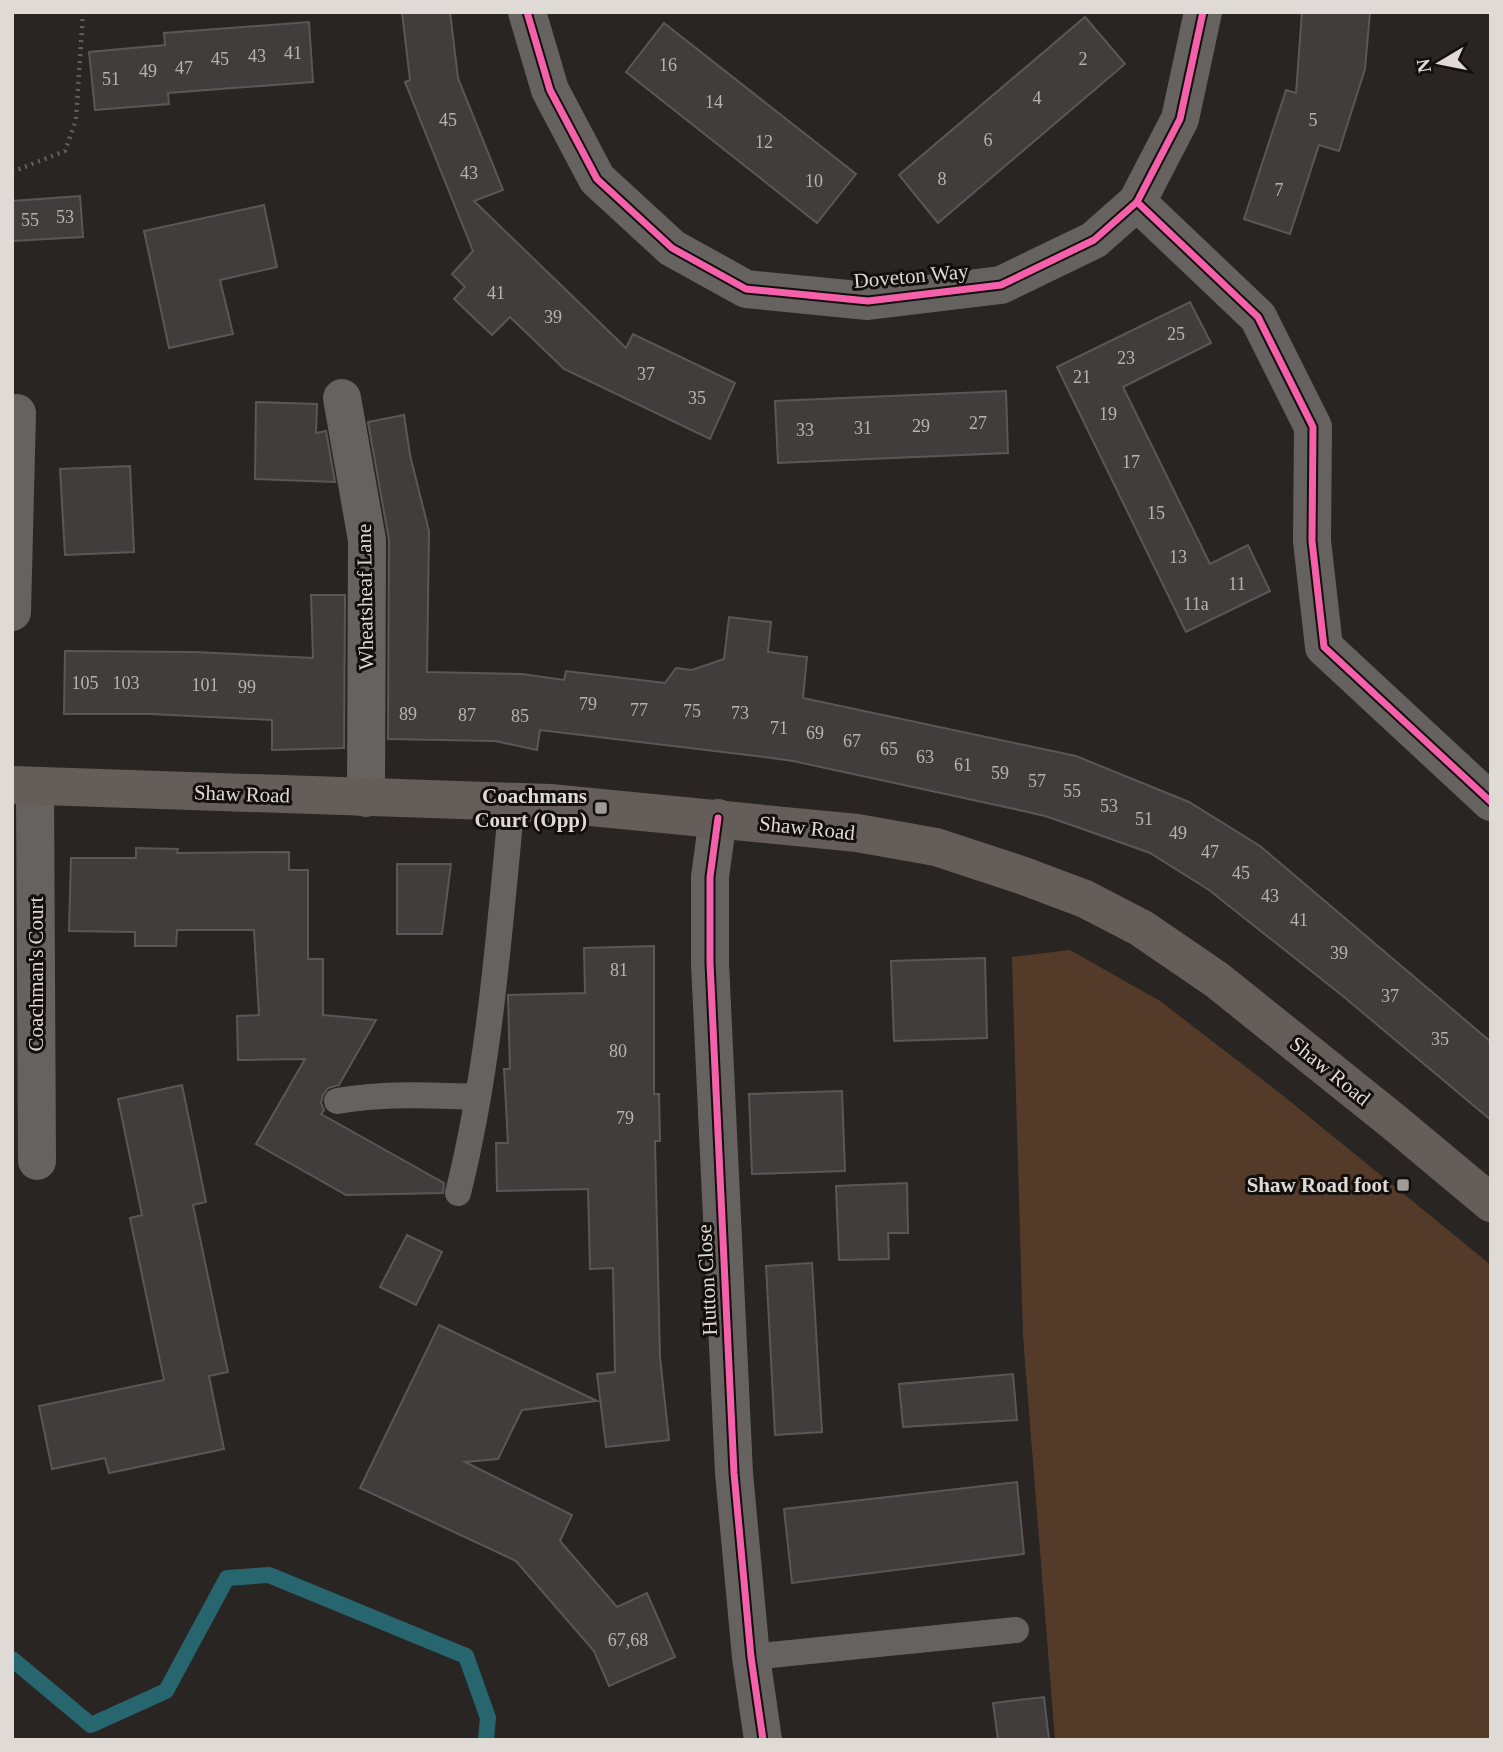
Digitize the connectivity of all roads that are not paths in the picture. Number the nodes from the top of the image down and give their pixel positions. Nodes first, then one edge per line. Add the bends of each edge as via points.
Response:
1 (527, 12) edge
2 (1203, 12) edge
3 (1137, 202) junction
4 (342, 398) dead end
5 (17, 414) dead end
6 (12, 612) edge
7 (23, 786) edge
8 (366, 798) junction
9 (512, 801) junction
10 (1491, 802) edge
11 (719, 818) junction
12 (478, 1097) junction
13 (337, 1101) dead end
14 (37, 1161) dead end
15 (458, 1194) dead end
16 (1491, 1203) edge
17 (1016, 1630) dead end
18 (751, 1657) junction
19 (763, 1740) edge

1 - 3 street, Doveton Way via 550,90 597,179 672,248 746,289 868,301 1002,285 1094,240
2 - 3 street, Doveton Way via 1180,119
3 - 10 street via 1258,317 1312,426 1312,541 1324,647
4 - 8 street, Wheatsheaf Lane via 367,540
5 - 6 street
7 - 8 main road, Shaw Road
7 - 14 street, Coachman's Court
8 - 9 main road, Shaw Road
9 - 11 main road, Shaw Road
9 - 12 lane
11 - 16 main road, Shaw Road via 936,846 1084,899 1141,928 1217,980
11 - 18 street, Hutton Close via 710,877 709,963 734,1473
12 - 13 lane via 394,1094
12 - 15 lane
17 - 18 lane
18 - 19 street, Hutton Close

